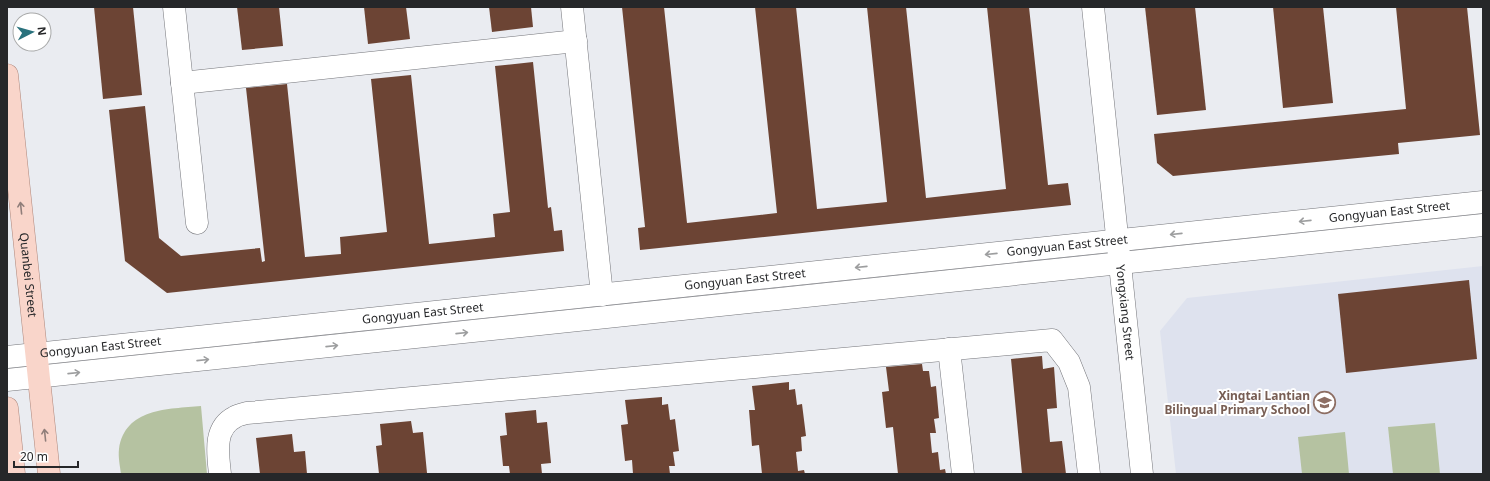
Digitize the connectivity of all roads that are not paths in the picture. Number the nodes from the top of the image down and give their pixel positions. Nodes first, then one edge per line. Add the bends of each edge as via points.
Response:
1 (174, 7) edge
2 (572, 7) edge
3 (1093, 7) edge
4 (576, 41) junction
5 (7, 75) edge
6 (182, 83) junction
7 (1483, 202) edge
8 (197, 223) dead end
9 (1483, 225) edge
10 (1118, 240) junction
11 (1120, 263) junction
12 (602, 295) junction
13 (949, 349) junction
14 (37, 354) junction
15 (7, 357) edge
16 (39, 377) junction
17 (7, 380) edge
18 (7, 408) edge
19 (14, 474) edge
20 (49, 474) edge
21 (220, 474) edge
22 (962, 474) edge
23 (1089, 474) edge
24 (1142, 474) edge

1 - 6 street
2 - 4 street
3 - 10 street, Yongxiang Street
4 - 6 street
4 - 12 street
14 -> 5 main road, Quanbei Street
6 - 8 street
7 -> 10 street, Gongyuan East Street
9 - 11 street, Gongyuan East Street
10 - 11 street, Yongxiang Street
10 -> 12 street, Gongyuan East Street
16 -> 11 street, Gongyuan East Street
11 - 24 street, Yongxiang Street
12 - 14 street, Gongyuan East Street
13 - 21 street via 247,413 235,417 224,426 219,438
13 - 22 street
13 - 23 street via 1052,340 1069,362 1079,387
14 - 15 street, Gongyuan East Street
14 - 16 main road, Quanbei Street
16 - 17 street, Gongyuan East Street
20 -> 16 main road, Quanbei Street
18 - 19 main road

